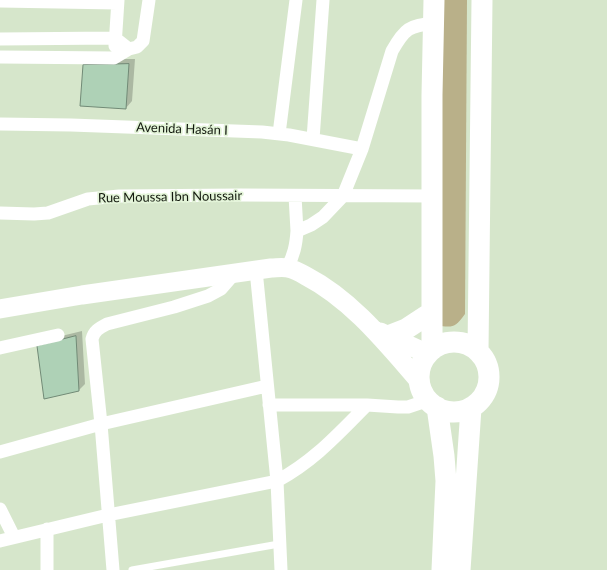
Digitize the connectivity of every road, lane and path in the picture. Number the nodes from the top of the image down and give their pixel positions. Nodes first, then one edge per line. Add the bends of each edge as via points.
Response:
1 (150, 0) edge
2 (296, 0) edge
3 (323, 0) edge
4 (434, 0) edge
5 (482, 0) edge
6 (0, 1) edge
7 (118, 1) edge
8 (434, 23) junction
9 (115, 38) junction
10 (0, 39) edge
11 (129, 49) junction
12 (0, 57) edge
13 (114, 58) junction
14 (0, 124) edge
15 (279, 134) junction
16 (313, 139) junction
17 (362, 149) junction
18 (295, 196) junction
19 (343, 196) junction
20 (432, 196) junction
21 (0, 213) edge
22 (297, 231) junction
23 (287, 268) junction
24 (256, 270) junction
25 (234, 274) junction
26 (0, 309) edge
27 (432, 312) junction
28 (382, 333) junction
29 (58, 335) dead end
30 (0, 348) edge
31 (478, 351) junction
32 (430, 352) junction
33 (420, 382) junction
34 (267, 386) junction
35 (432, 403) junction
36 (269, 405) junction
37 (366, 405) junction
38 (471, 408) junction
39 (101, 424) junction
40 (0, 452) edge
41 (277, 481) junction
42 (0, 509) edge
43 (108, 515) junction
44 (46, 529) junction
45 (14, 537) junction
46 (0, 541) edge
47 (279, 544) junction
48 (47, 570) edge
49 (113, 570) edge
50 (132, 570) edge
51 (281, 570) edge
52 (442, 570) edge
53 (460, 570) edge

1 - 11 street via 143,41
2 - 15 street
3 - 16 street
4 - 8 main road
5 - 31 main road
6 - 7 street
7 - 9 street
8 - 17 street via 410,28 399,38 392,51
8 - 20 main road
9 - 10 street
9 - 11 street
9 - 13 street
11 - 13 street
12 - 13 street
14 - 15 street, Avenida Hasán I via 230,130
15 - 16 street, Avenida Hasán I
16 - 17 street, Avenida Hasán I
17 - 19 street
18 - 19 street, Rue Moussa Ibn Noussair
18 - 21 street, Rue Moussa Ibn Noussair via 99,197 76,202 48,213
18 - 22 street
19 - 20 street, Rue Moussa Ibn Noussair
19 - 22 street via 323,216
20 - 27 main road
22 - 23 street via 296,245
23 - 24 main road
23 - 28 main road via 317,282
24 - 25 main road
24 - 34 street
25 - 26 main road
25 - 39 street via 215,293 107,324 94,332 92,339
27 - 28 main road via 406,329
27 - 32 main road
28 - 32 main road
28 - 33 main road
29 - 30 street
31 - 32 main road via 471,346 447,342
31 - 38 main road via 486,364 489,378 484,394
32 - 33 main road via 423,362
33 - 35 main road
34 - 36 street
34 - 39 street
35 - 37 street via 408,407
35 - 38 main road via 448,411
35 - 52 main road via 444,456 446,481
36 - 37 street
36 - 41 street
37 - 41 street via 318,454
38 - 53 main road
39 - 40 street
39 - 43 street
41 - 43 street
41 - 47 street
42 - 45 street
43 - 44 street
43 - 49 street
44 - 45 street
44 - 48 street
45 - 46 street
47 - 50 lane
47 - 51 street

